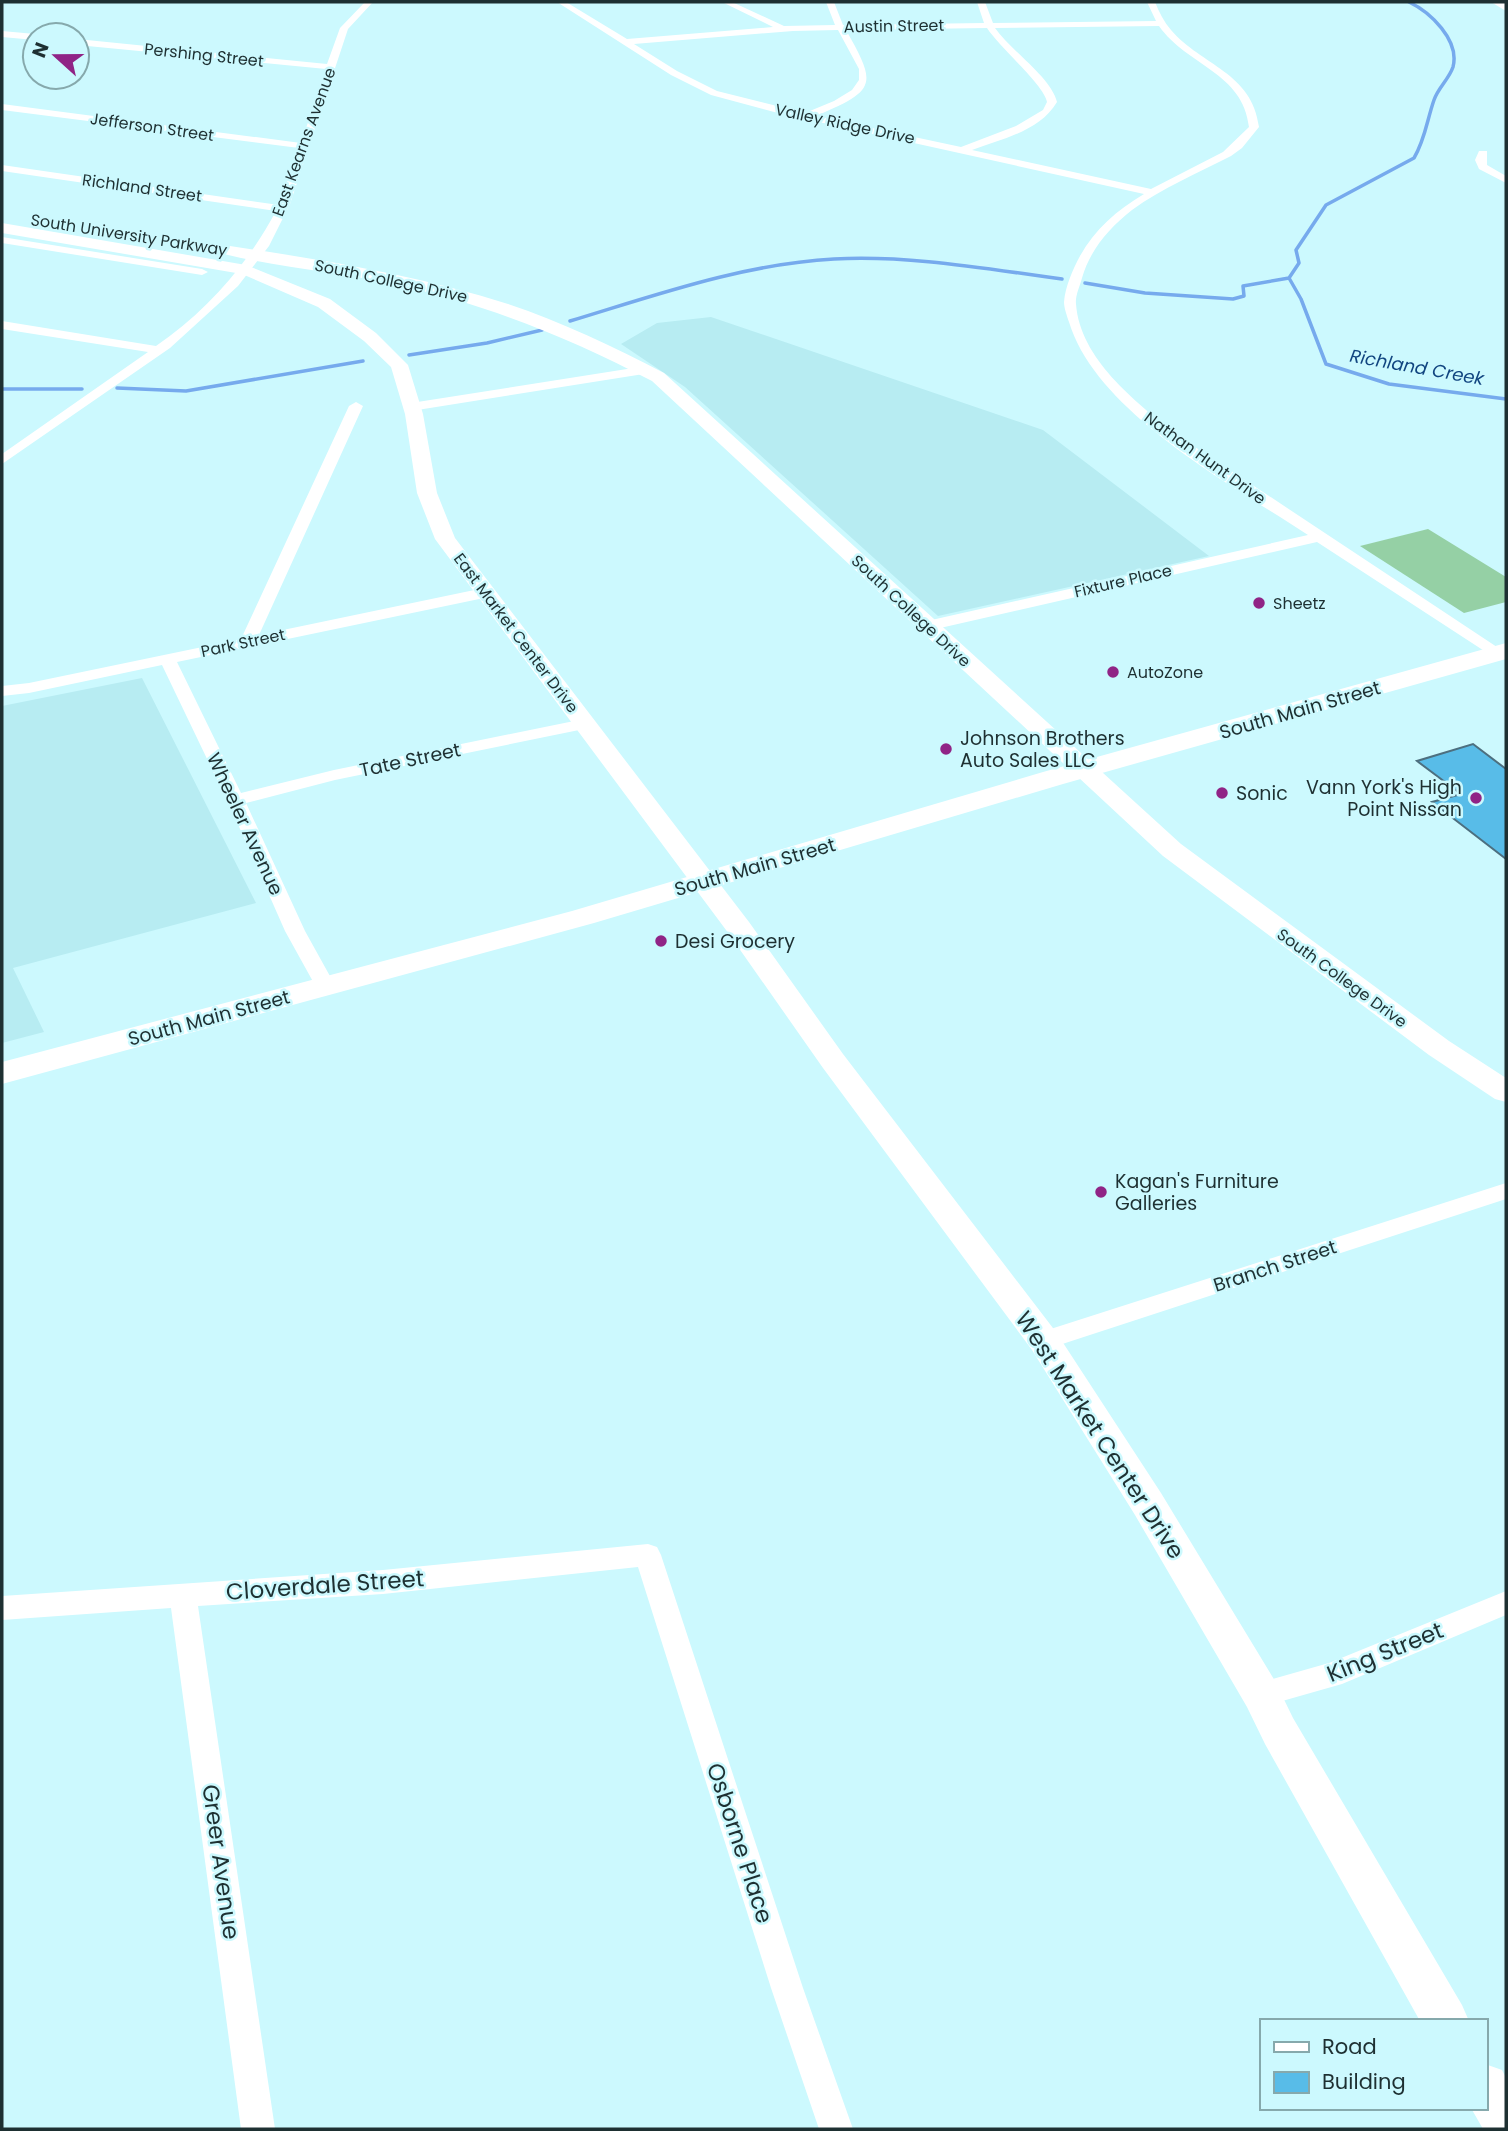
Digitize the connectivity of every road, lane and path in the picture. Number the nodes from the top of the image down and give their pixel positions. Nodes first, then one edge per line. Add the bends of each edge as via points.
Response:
1 (369, 2) edge
2 (561, 2) edge
3 (726, 2) edge
4 (830, 2) edge
5 (981, 2) edge
6 (1151, 2) edge
7 (1499, 2) edge
8 (1506, 6) edge
9 (1161, 23) junction
10 (990, 25) junction
11 (842, 27) junction
12 (782, 28) junction
13 (3, 35) edge
14 (21, 36) edge
15 (627, 42) junction
16 (91, 43) edge
17 (331, 67) junction
18 (2, 107) edge
19 (807, 116) junction
20 (303, 146) junction
21 (962, 150) junction
22 (1482, 153) dead end
23 (2, 168) edge
24 (1506, 180) edge
25 (1150, 192) junction
26 (281, 208) junction
27 (2, 214) edge
28 (2, 228) edge
29 (2, 240) edge
30 (251, 262) junction
31 (202, 272) dead end
32 (2, 325) edge
33 (158, 350) junction
34 (646, 370) junction
35 (356, 406) dead end
36 (411, 407) junction
37 (2, 460) edge
38 (1319, 537) junction
39 (484, 593) junction
40 (927, 626) junction
41 (248, 642) junction
42 (1502, 652) edge
43 (167, 659) junction
44 (2, 691) edge
45 (584, 724) junction
46 (1085, 769) junction
47 (236, 800) junction
48 (704, 882) junction
49 (326, 987) junction
50 (2, 1073) edge
51 (1506, 1092) edge
52 (1506, 1191) edge
53 (1044, 1341) junction
54 (648, 1555) joint
55 (183, 1595) junction
56 (1506, 1603) edge
57 (2, 1608) edge
58 (1261, 1694) junction
59 (1445, 2019) edge
60 (1487, 2090) edge
61 (1506, 2122) edge
62 (258, 2129) edge
63 (836, 2129) edge

1 - 17 street, East Kearns Avenue via 344,28
2 - 15 street, Valley Ridge Drive
3 - 12 street
4 - 11 street
5 - 10 street
6 - 9 street, Nathan Hunt Drive
7 - 8 highway
9 - 10 street, Austin Street
9 - 25 street, Nathan Hunt Drive via 1234,84 1252,108 1254,127 1227,154
10 - 11 street, Austin Street
10 - 21 street via 1054,100 1033,123
11 - 12 street, Austin Street
11 - 19 street via 863,64 862,84 849,98
12 - 15 street, Austin Street
13 - 14 street
15 - 19 street, Valley Ridge Drive via 714,93
16 - 17 street, Pershing Street
17 - 20 street, East Kearns Avenue
18 - 20 street, Jefferson Street
19 - 21 street, Valley Ridge Drive
20 - 26 street, East Kearns Avenue
21 - 25 street, Valley Ridge Drive
22 - 24 street via 1483,167
23 - 26 street, Richland Street
25 - 38 street, Nathan Hunt Drive via 1113,219 1081,265 1070,304 1082,344 1110,384 1168,436
26 - 30 street, East Kearns Avenue
27 - 30 main road, South University Parkway
28 - 30 main road, South University Parkway
29 - 31 street
30 - 33 street, East Kearns Avenue via 229,289
30 - 34 main road, South College Drive via 446,290 548,323
30 - 36 main road, East Market Center Drive via 324,303 370,337 399,365
32 - 33 street
33 - 37 street, East Kearns Avenue
34 - 36 street
34 - 40 main road, South College Drive
35 - 41 street
36 - 39 main road, East Market Center Drive via 427,493 445,540
38 - 40 street, Fixture Place
38 - 42 street, Nathan Hunt Drive
39 - 41 street, Park Street
39 - 45 main road, East Market Center Drive
40 - 46 main road, South College Drive
41 - 43 street, Park Street
42 - 46 main road, South Main Street
43 - 44 street, Park Street
43 - 47 street, Wheeler Avenue
45 - 47 street, Tate Street via 334,775
45 - 48 main road, East Market Center Drive
46 - 48 main road, South Main Street
46 - 51 main road, South College Drive via 1183,858 1429,1041
47 - 49 street, Wheeler Avenue via 295,931
48 - 49 main road, South Main Street
48 - 53 main road, West Market Center Drive
49 - 50 main road, South Main Street
52 - 53 street, Branch Street
53 - 58 main road, West Market Center Drive
54 - 55 street, Cloverdale Street via 383,1582
54 - 63 street, Osborne Place
55 - 57 street, Cloverdale Street
55 - 62 street, Greer Avenue
56 - 58 street, King Street via 1332,1675
58 - 59 main road, West Market Center Drive
60 - 61 main road

